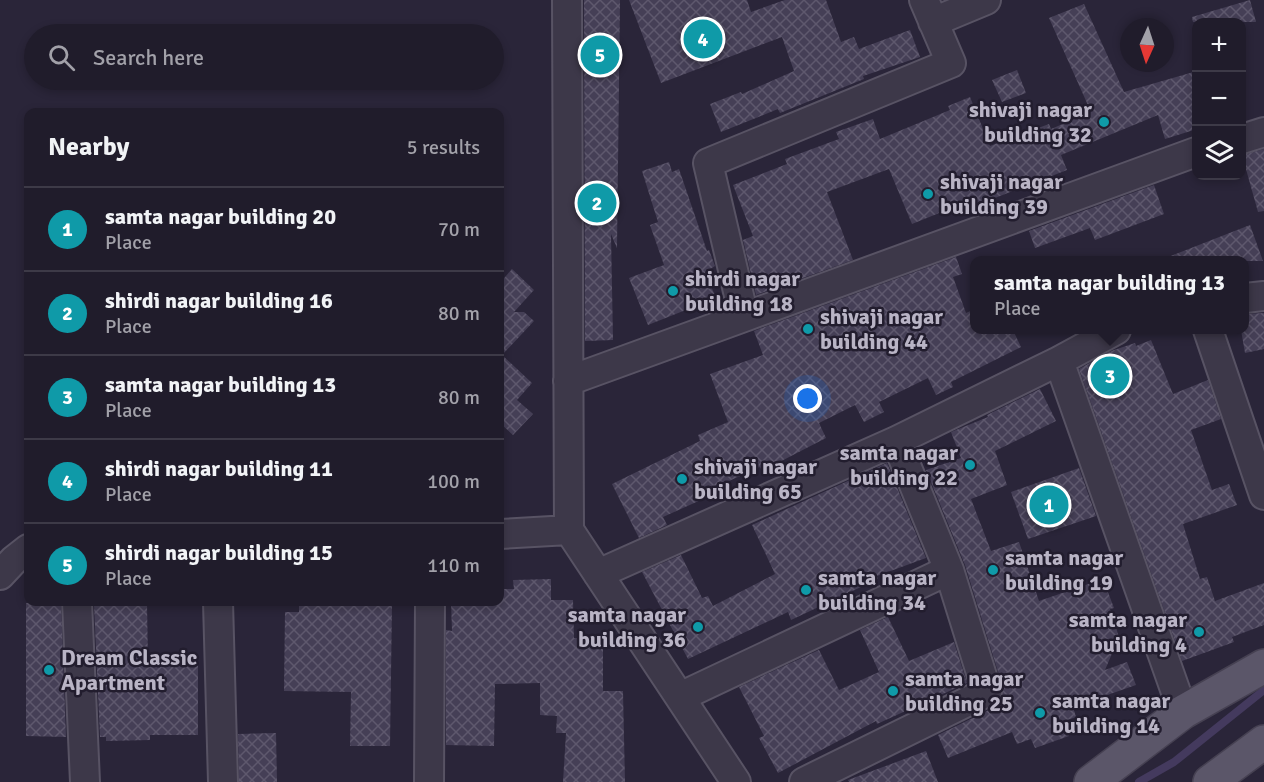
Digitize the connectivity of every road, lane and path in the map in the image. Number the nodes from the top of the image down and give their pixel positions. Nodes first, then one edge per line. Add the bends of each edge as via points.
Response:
1 (567, 0) edge
2 (986, 0) edge
3 (929, 11) edge
4 (1264, 132) edge
5 (1246, 138) edge
6 (1192, 154) edge
7 (1264, 296) edge
8 (1249, 298) edge
9 (744, 317) junction
10 (1109, 334) edge
11 (1209, 334) edge
12 (1059, 361) junction
13 (568, 381) junction
14 (896, 441) junction
15 (1264, 495) edge
16 (569, 530) junction
17 (504, 534) edge
18 (24, 552) edge
19 (949, 570) junction
20 (598, 574) junction
21 (0, 575) edge
22 (77, 606) edge
23 (218, 606) edge
24 (430, 606) edge
25 (1264, 666) edge
26 (680, 697) junction
27 (1183, 712) junction
28 (1264, 742) edge
29 (85, 782) edge
30 (223, 782) edge
31 (429, 782) edge
32 (736, 782) edge
33 (804, 782) edge
34 (1091, 782) edge
35 (1210, 782) edge

1 - 13 street
2 - 3 street
3 - 9 street via 951,63 708,163
4 - 5 street
6 - 9 street
7 - 8 street
9 - 13 street
10 - 12 street
11 - 15 street
12 - 14 street
12 - 27 street
13 - 16 street
14 - 19 street
14 - 20 street
16 - 17 street
16 - 20 street
18 - 21 street
19 - 26 street
19 - 33 street via 987,692
20 - 26 street
22 - 29 street
23 - 30 street
24 - 31 street
25 - 27 main road
26 - 32 street
27 - 34 main road
28 - 35 main road

